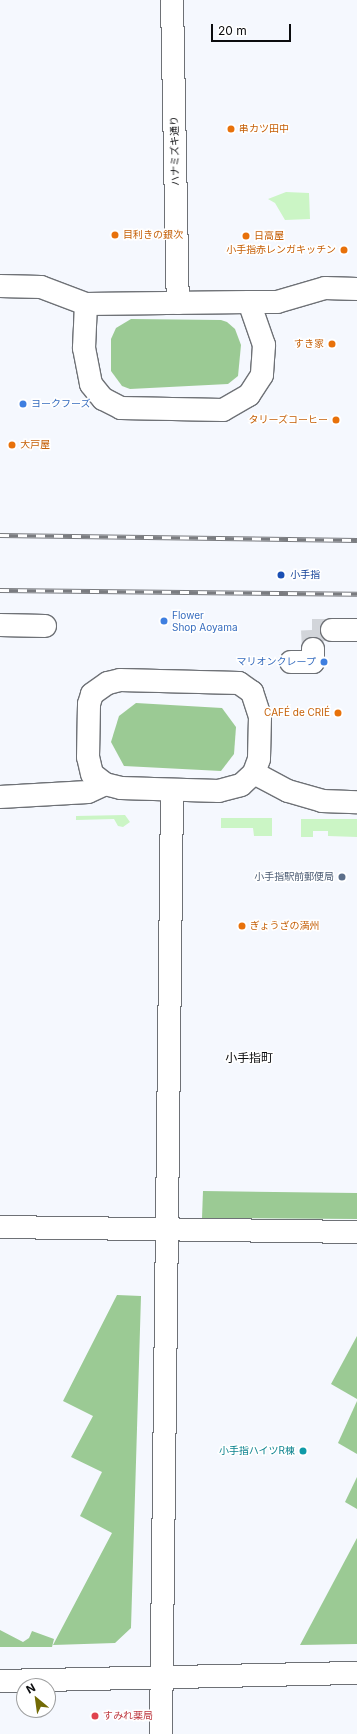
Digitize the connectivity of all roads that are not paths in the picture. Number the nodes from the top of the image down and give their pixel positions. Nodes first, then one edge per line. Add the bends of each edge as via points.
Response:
1 (172, 0) edge
2 (0, 286) edge
3 (357, 289) edge
4 (250, 302) junction
5 (178, 303) junction
6 (86, 304) junction
7 (0, 624) edge
8 (45, 626) dead end
9 (332, 630) tunnel mouth
10 (357, 630) edge
11 (312, 649) tunnel mouth
12 (291, 662) dead end
13 (254, 773) junction
14 (105, 784) junction
15 (172, 790) junction
16 (0, 797) edge
17 (357, 802) edge
18 (0, 1227) edge
19 (167, 1229) junction
20 (357, 1232) edge
21 (357, 1673) edge
22 (161, 1677) junction
23 (0, 1682) edge
24 (161, 1734) edge

1 - 5 street, ハナミズキ通り
2 - 6 street via 41,287
3 - 4 street via 325,288 292,299
4 - 5 street
4 - 6 street via 264,345 262,376 249,396 223,410 121,408 103,399 91,384 84,348
5 - 6 street
7 - 8 street
9 - 10 street
11 - 12 street via 313,662
13 - 14 street via 259,759 260,717 252,692 239,683 120,680 108,683 92,694 89,704 88,757 92,774
13 - 15 street via 242,784 219,791
13 - 17 street via 288,791 322,801
14 - 15 street via 121,788
14 - 16 street via 88,792
15 - 19 street
18 - 19 street
19 - 20 street
19 - 22 street
21 - 22 street
22 - 23 street
22 - 24 street

